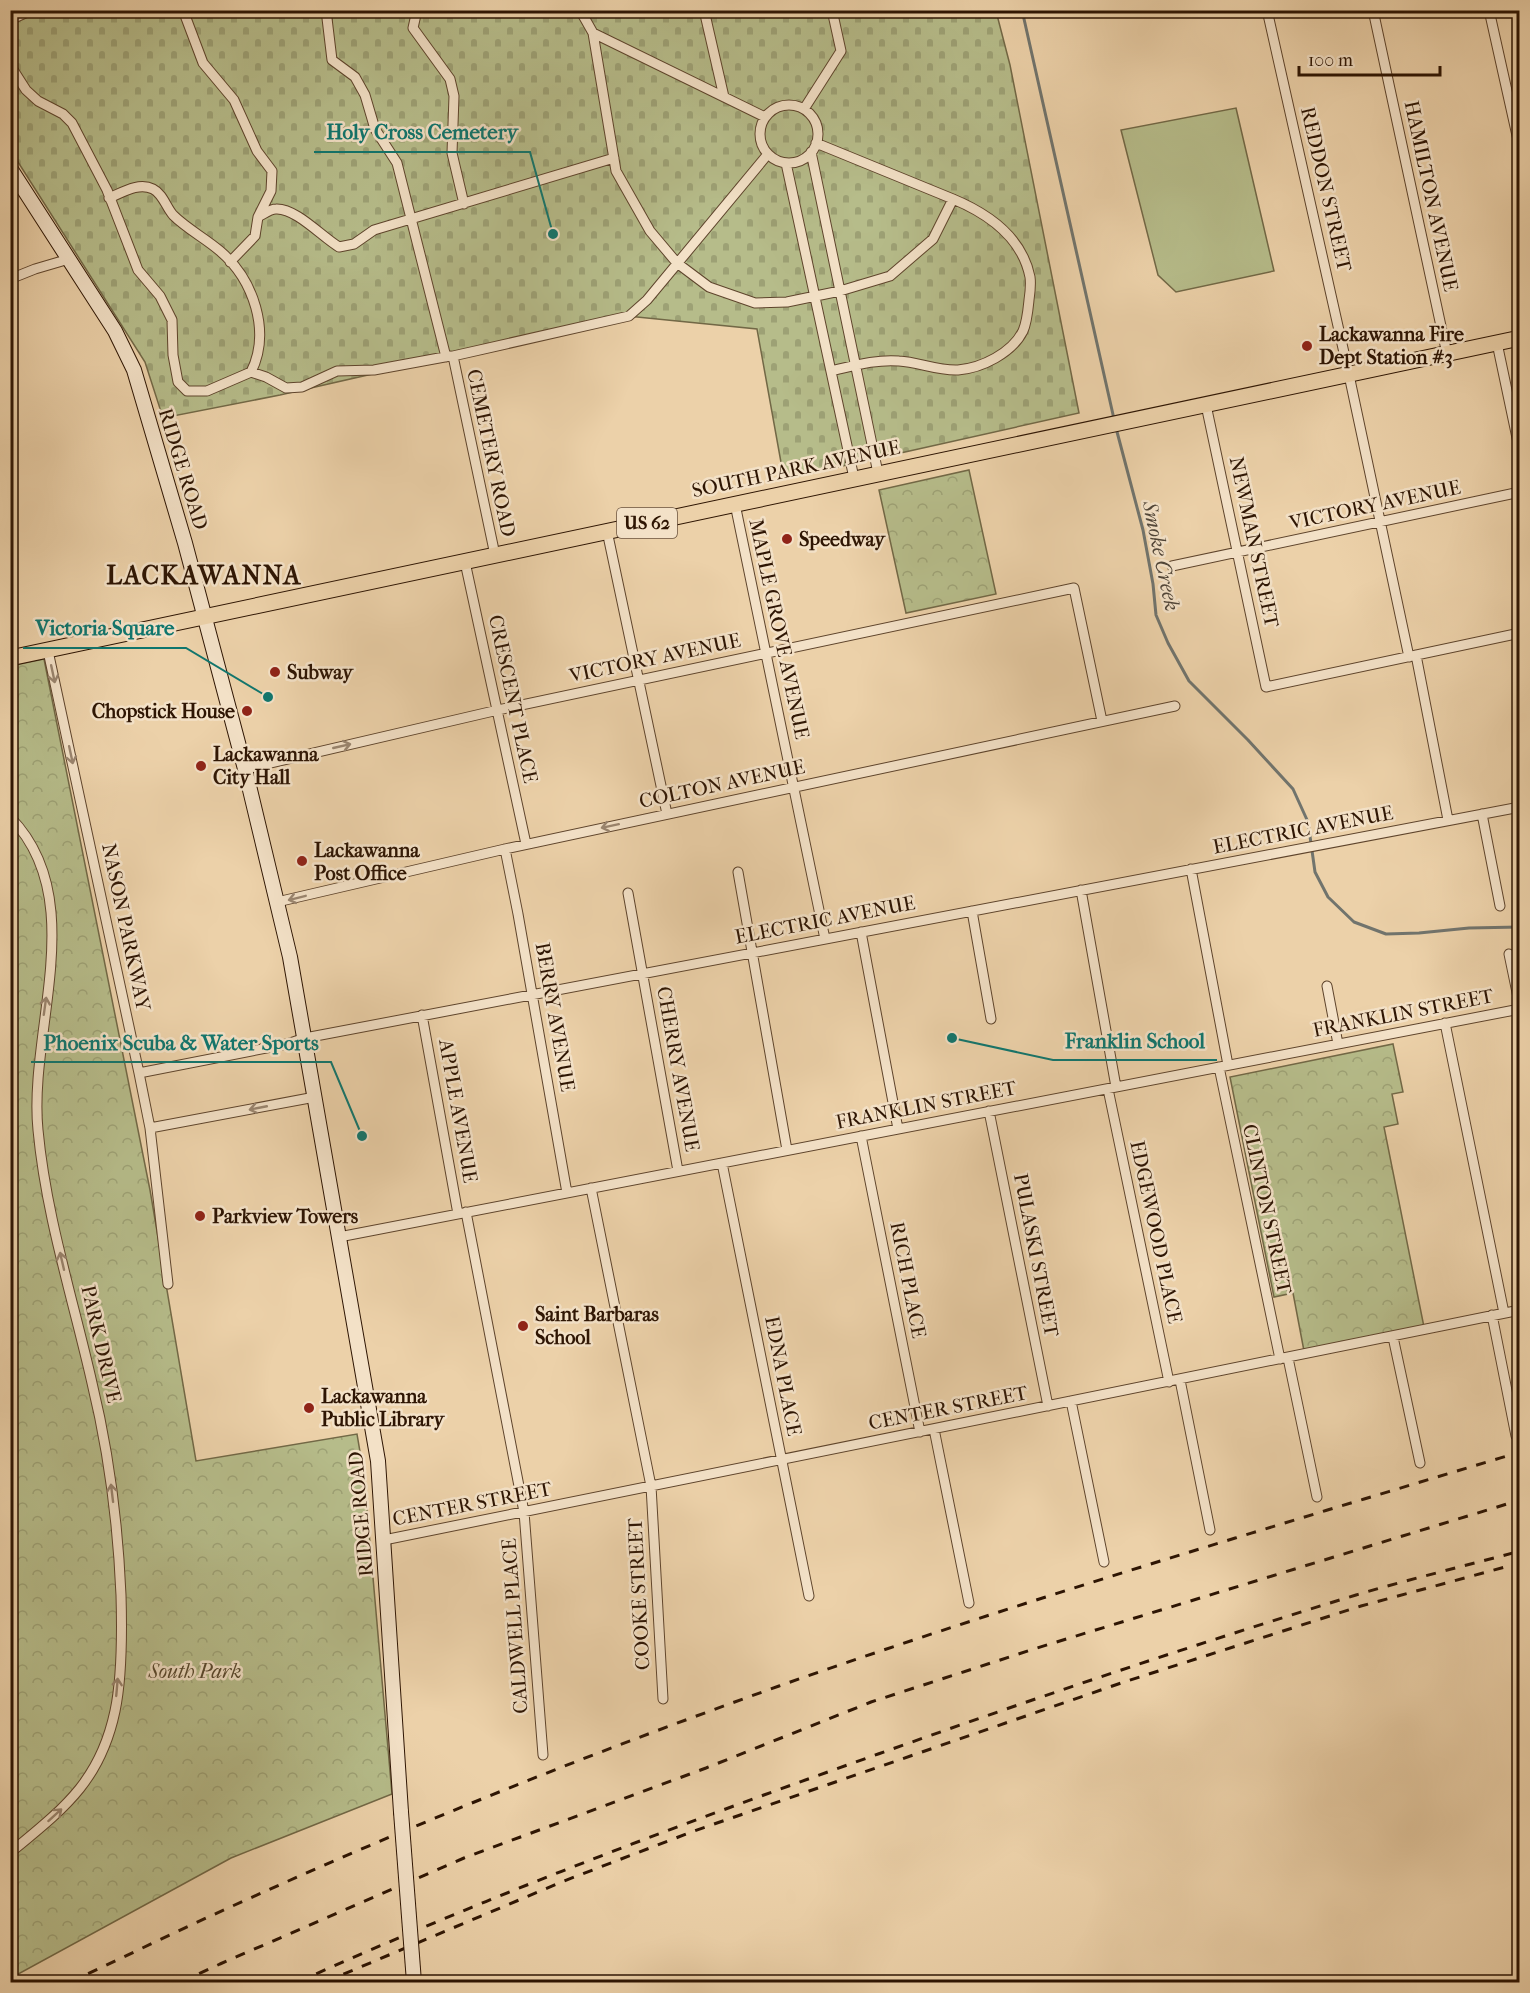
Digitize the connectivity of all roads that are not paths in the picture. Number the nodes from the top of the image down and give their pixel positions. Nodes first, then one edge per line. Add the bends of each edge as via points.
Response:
1 (32, 10) edge
2 (183, 10) edge
3 (326, 10) edge
4 (417, 10) edge
5 (580, 10) edge
6 (704, 10) edge
7 (832, 10) edge
8 (1267, 10) edge
9 (1373, 10) edge
10 (1489, 10) edge
11 (10, 20) edge
12 (592, 33) junction
13 (10, 65) edge
14 (724, 97) junction
15 (804, 109) junction
16 (765, 117) junction
17 (814, 148) junction
18 (1520, 149) edge
19 (768, 154) junction
20 (614, 158) junction
21 (786, 163) junction
22 (10, 168) edge
23 (110, 198) junction
24 (953, 199) junction
25 (464, 204) junction
26 (258, 217) junction
27 (411, 221) junction
28 (69, 259) junction
29 (230, 262) junction
30 (677, 263) junction
31 (10, 279) edge
32 (840, 291) junction
33 (815, 297) junction
34 (1520, 338) edge
35 (1497, 343) junction
36 (1447, 354) junction
37 (451, 357) junction
38 (856, 365) junction
39 (831, 371) junction
40 (251, 372) junction
41 (1349, 375) junction
42 (1206, 405) junction
43 (1520, 452) edge
44 (878, 473) junction
45 (854, 478) junction
46 (1520, 492) edge
47 (735, 504) junction
48 (1380, 522) junction
49 (607, 531) junction
50 (1237, 552) junction
51 (495, 555) junction
52 (465, 562) junction
53 (1172, 566) dead end
54 (204, 616) junction
55 (1520, 633) edge
56 (48, 651) junction
57 (766, 653) junction
58 (1412, 656) junction
59 (10, 658) edge
60 (639, 680) junction
61 (1175, 706) dead end
62 (498, 710) junction
63 (1102, 721) junction
64 (244, 769) junction
65 (793, 787) junction
66 (1520, 807) edge
67 (667, 814) junction
68 (1482, 814) junction
69 (10, 817) edge
70 (1448, 820) junction
71 (526, 844) junction
72 (505, 849) junction
73 (1191, 869) junction
74 (738, 872) dead end
75 (1081, 890) junction
76 (628, 893) dead end
77 (277, 902) junction
78 (1500, 906) dead end
79 (972, 910) junction
80 (861, 932) junction
81 (825, 939) junction
82 (752, 952) junction
83 (1509, 954) dead end
84 (643, 973) junction
85 (1328, 986) dead end
86 (532, 994) junction
87 (1520, 1008) edge
88 (422, 1015) junction
89 (991, 1019) dead end
90 (1445, 1023) junction
91 (305, 1038) junction
92 (1338, 1044) junction
93 (1224, 1066) junction
94 (139, 1073) junction
95 (1112, 1088) junction
96 (315, 1097) junction
97 (989, 1111) junction
98 (150, 1128) junction
99 (898, 1129) junction
100 (861, 1136) junction
101 (787, 1150) junction
102 (722, 1163) junction
103 (678, 1171) junction
104 (591, 1188) junction
105 (567, 1193) junction
106 (462, 1213) junction
107 (339, 1237) junction
108 (168, 1284) dead end
109 (1520, 1310) edge
110 (1504, 1313) junction
111 (1492, 1315) junction
112 (1393, 1336) junction
113 (1284, 1359) junction
114 (1180, 1380) junction
115 (1169, 1382) junction
116 (1071, 1401) junction
117 (1048, 1406) junction
118 (934, 1429) junction
119 (920, 1432) junction
120 (1516, 1436) dead end
121 (782, 1460) junction
122 (1420, 1463) dead end
123 (651, 1486) junction
124 (1317, 1497) dead end
125 (524, 1512) junction
126 (1210, 1530) dead end
127 (384, 1540) junction
128 (1104, 1562) dead end
129 (809, 1596) dead end
130 (969, 1603) dead end
131 (663, 1700) dead end
132 (543, 1755) dead end
133 (10, 1853) edge
134 (414, 1983) edge

1 - 11 street
2 - 26 street via 203,63 234,100 257,151 272,171 271,191
3 - 27 street, CEMETERY ROAD via 332,60 356,77 365,95 375,129 397,163
4 - 25 street via 412,28 450,79 454,96 452,153
5 - 12 street
6 - 14 street
7 - 15 street via 841,51
8 - 41 street, REDDON STREET
9 - 36 street, HAMILTON AVENUE
10 - 18 street
12 - 14 street
12 - 20 street
13 - 23 street via 26,90 72,123
14 - 16 street
15 - 16 street via 782,106
15 - 17 street via 817,126
16 - 19 street via 760,135
17 - 21 street via 804,159
17 - 24 street
17 - 32 street
19 - 21 street
19 - 30 street
20 - 25 street
20 - 30 street via 616,171 650,231
21 - 33 street
22 - 28 main road, RIDGE ROAD
23 - 29 street via 136,187 153,189 172,214
23 - 40 street via 138,270 160,296 172,320 172,355 178,382 187,391 207,391
24 - 32 street via 933,239 890,276
24 - 38 street via 984,213 1018,245 1031,279 1023,332 1008,350 984,364 957,370 899,361
25 - 27 street
26 - 27 street via 274,209 286,210 339,247 354,244 374,230
26 - 29 street via 255,236
27 - 37 street, CEMETERY ROAD
28 - 31 street
28 - 54 main road, RIDGE ROAD via 115,331 134,370
29 - 40 street via 241,275 259,318 257,360
30 - 33 street via 709,287 755,303
30 - 37 street via 629,316
32 - 33 street
32 - 38 street
33 - 39 street
34 - 35 main road, SOUTH PARK AVENUE / US 62
35 - 36 main road, SOUTH PARK AVENUE / US 62
35 - 43 street
36 - 41 main road, SOUTH PARK AVENUE / US 62
37 - 40 street via 374,370 337,371 302,387 286,388
37 - 51 street, CEMETERY ROAD
38 - 39 street
38 - 44 street
39 - 45 street
41 - 42 main road, SOUTH PARK AVENUE / US 62
41 - 48 street, REDDON STREET
42 - 44 main road, SOUTH PARK AVENUE / US 62
42 - 50 street, NEWMAN STREET
44 - 45 main road, SOUTH PARK AVENUE / US 62
45 - 47 main road, SOUTH PARK AVENUE / US 62
46 - 48 street, VICTORY AVENUE
47 - 49 main road, SOUTH PARK AVENUE / US 62
47 - 57 street, MAPLE GROVE AVENUE
48 - 50 street, VICTORY AVENUE
48 - 58 street, REDDON STREET
49 - 51 main road, SOUTH PARK AVENUE / US 62
49 - 60 street
50 - 53 street, VICTORY AVENUE
50 - 58 street, NEWMAN STREET via 1266,687
51 - 52 main road, SOUTH PARK AVENUE / US 62
52 - 54 main road, SOUTH PARK AVENUE / US 62
52 - 62 street, CRESCENT PLACE
54 - 56 main road, SOUTH PARK AVENUE / US 62
54 - 64 main road, RIDGE ROAD
55 - 58 street
56 - 59 main road, SOUTH PARK AVENUE / US 62
56 -> 94 street, NASON PARKWAY
57 - 60 street, VICTORY AVENUE
57 - 63 street, VICTORY AVENUE via 1074,588
57 - 65 street, MAPLE GROVE AVENUE
58 - 70 street, REDDON STREET
60 - 62 street, VICTORY AVENUE
60 - 67 street
61 - 63 street, COLTON AVENUE
64 -> 62 street, VICTORY AVENUE
62 - 71 street, CRESCENT PLACE
63 - 65 street, COLTON AVENUE
64 - 77 main road, RIDGE ROAD
65 - 67 street, COLTON AVENUE
65 - 81 street, MAPLE GROVE AVENUE
66 - 68 street, ELECTRIC AVENUE
67 -> 71 street, COLTON AVENUE
68 - 70 street, ELECTRIC AVENUE
68 - 78 street
133 -> 69 street, PARK DRIVE via 57,1815 95,1768 115,1709 121,1621 117,1528 109,1463 52,1220 37,1129 35,1094 51,964 47,882 32,844
70 - 73 street, ELECTRIC AVENUE
71 - 72 street, COLTON AVENUE
72 -> 77 street, COLTON AVENUE
72 - 86 street, BERRY AVENUE
73 - 75 street, ELECTRIC AVENUE
73 - 93 street, CLINTON STREET
74 - 82 street
75 - 79 street, ELECTRIC AVENUE
75 - 95 street, EDGEWOOD PLACE
76 - 84 street, CHERRY AVENUE
77 - 91 main road, RIDGE ROAD
79 - 80 street, ELECTRIC AVENUE
79 - 89 street
80 - 81 street, ELECTRIC AVENUE
80 - 99 street
81 - 82 street, ELECTRIC AVENUE
82 - 84 street, ELECTRIC AVENUE
82 - 101 street
83 - 87 street
84 - 86 street, ELECTRIC AVENUE
84 - 103 street, CHERRY AVENUE
85 - 92 street
86 - 88 street, ELECTRIC AVENUE
86 - 105 street, BERRY AVENUE
87 - 90 street, FRANKLIN STREET
88 - 91 street, ELECTRIC AVENUE
88 - 106 street, APPLE AVENUE
90 - 92 street, FRANKLIN STREET
90 - 110 street
91 - 94 street, ELECTRIC AVENUE
91 - 96 main road, RIDGE ROAD
92 - 93 street, FRANKLIN STREET
93 - 95 street, FRANKLIN STREET
93 - 113 street, CLINTON STREET
94 - 98 street, NASON PARKWAY
95 - 97 street, FRANKLIN STREET
95 - 115 street, EDGEWOOD PLACE
96 -> 98 street
96 - 107 main road, RIDGE ROAD
97 - 99 street, FRANKLIN STREET
97 - 117 street, PULASKI STREET
98 - 108 street, NASON PARKWAY
99 - 100 street, FRANKLIN STREET
100 - 101 street, FRANKLIN STREET
100 - 119 street, RICH PLACE
101 - 102 street, FRANKLIN STREET
102 - 103 street, FRANKLIN STREET
102 - 121 street, EDNA PLACE
103 - 104 street, FRANKLIN STREET
104 - 105 street, FRANKLIN STREET
104 - 123 street, COOKE STREET
105 - 106 street, FRANKLIN STREET
106 - 107 street, FRANKLIN STREET
106 - 125 street, CALDWELL PLACE
107 - 127 main road, RIDGE ROAD via 378,1461
109 - 110 street, CENTER STREET
110 - 111 street, CENTER STREET
111 - 112 street, CENTER STREET
111 - 120 street
112 - 113 street, CENTER STREET
112 - 122 street
113 - 114 street, CENTER STREET
113 - 124 street, CLINTON STREET
114 - 115 street, CENTER STREET
114 - 126 street
115 - 116 street, CENTER STREET
116 - 117 street, CENTER STREET
116 - 128 street
117 - 118 street, CENTER STREET
118 - 119 street, CENTER STREET
118 - 130 street
119 - 121 street, CENTER STREET
121 - 123 street, CENTER STREET
121 - 129 street, EDNA PLACE
123 - 125 street, CENTER STREET
123 - 131 street, COOKE STREET
125 - 127 street, CENTER STREET
125 - 132 street, CALDWELL PLACE
127 - 134 main road, RIDGE ROAD, bridge

